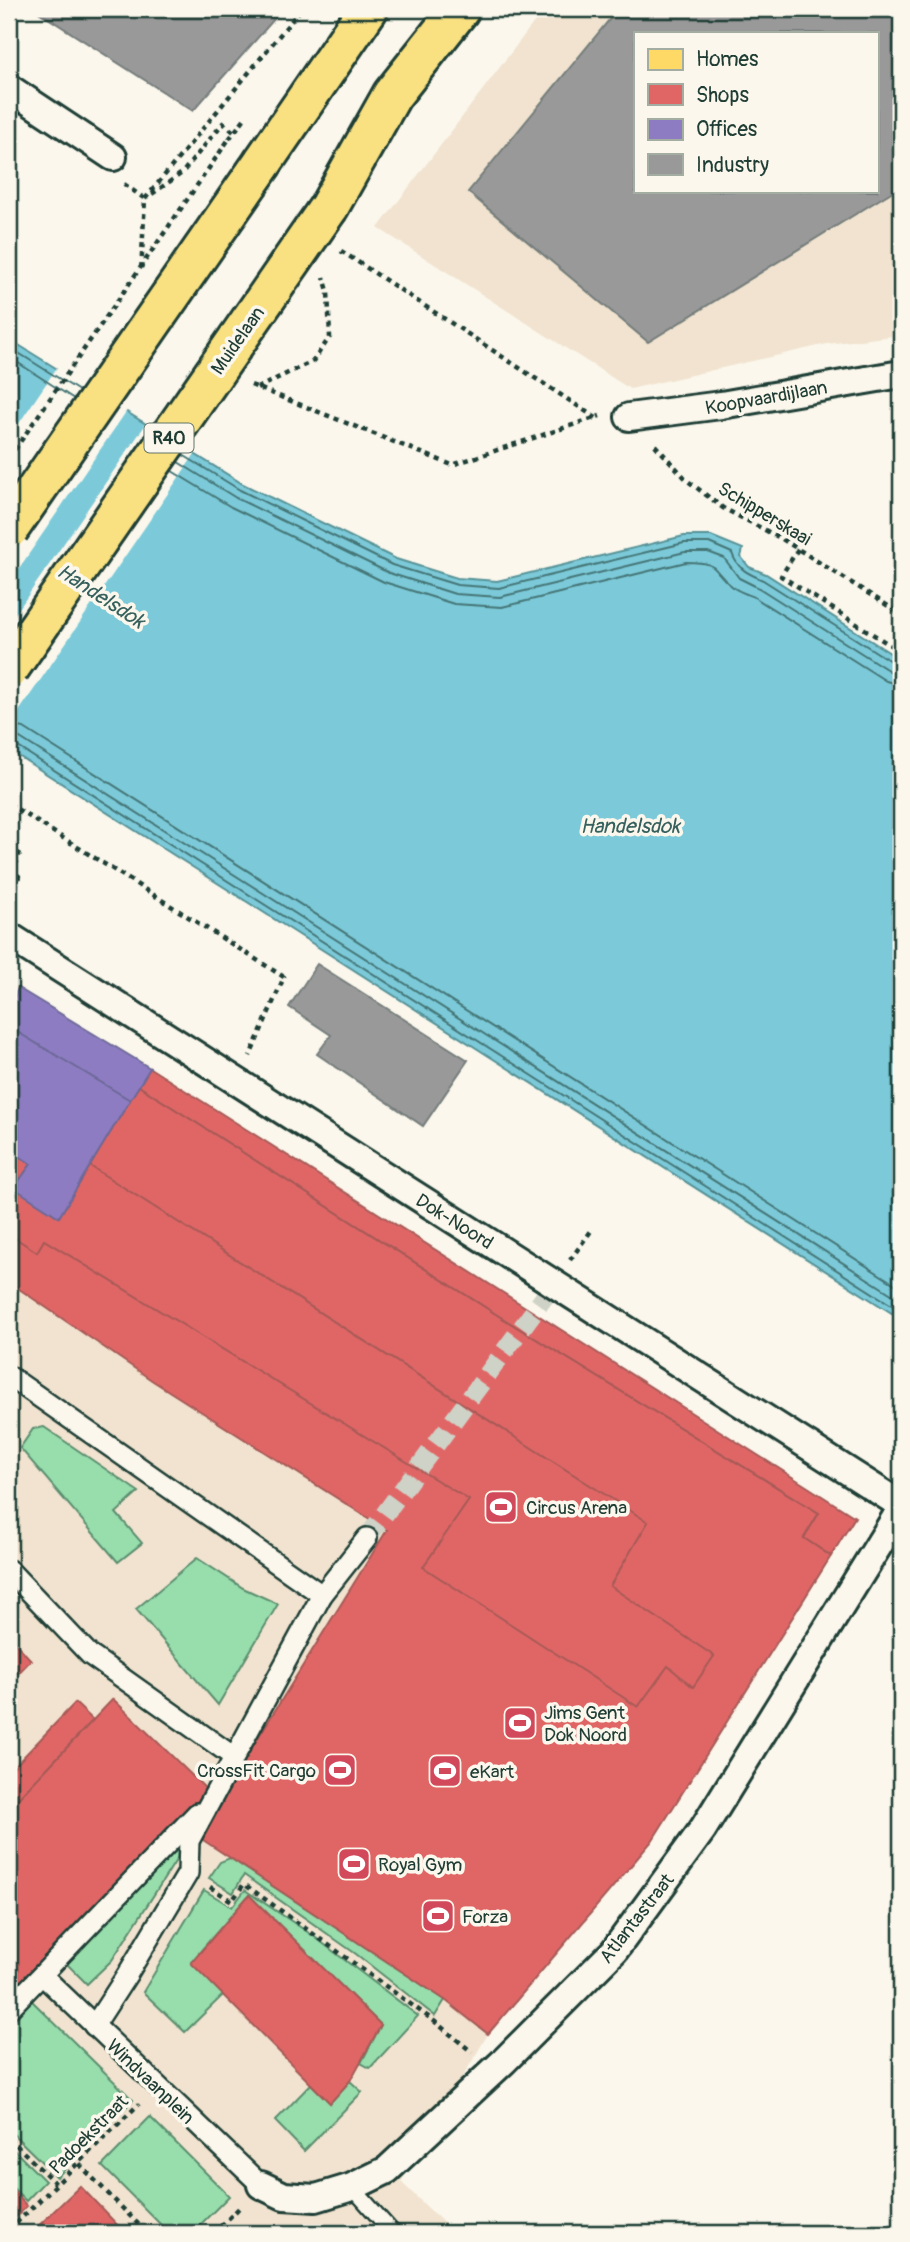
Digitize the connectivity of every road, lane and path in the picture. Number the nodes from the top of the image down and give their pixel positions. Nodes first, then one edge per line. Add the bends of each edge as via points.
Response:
1 (301, 9) edge
2 (368, 9) edge
3 (460, 9) edge
4 (9, 88) edge
5 (234, 132) dead end
6 (229, 139) dead end
7 (113, 157) joint
8 (145, 199) junction
9 (325, 231) junction
10 (141, 275) dead end
11 (328, 291) dead end
12 (901, 374) edge
13 (245, 382) dead end
14 (256, 389) junction
15 (629, 417) junction
16 (596, 418) junction
17 (9, 458) edge
18 (9, 529) edge
19 (798, 549) junction
20 (901, 614) edge
21 (901, 652) edge
22 (9, 669) edge
23 (9, 804) edge
24 (9, 834) edge
25 (9, 848) edge
26 (18, 861) junction
27 (10, 871) edge
28 (9, 917) edge
29 (9, 936) edge
30 (234, 1080) junction
31 (591, 1231) dead end
32 (571, 1260) dead end
33 (9, 1376) edge
34 (901, 1507) edge
35 (367, 1538) tunnel mouth
36 (9, 1570) edge
37 (322, 1595) junction
38 (234, 1757) junction
39 (215, 1794) junction
40 (188, 1873) junction
41 (41, 1975) junction
42 (9, 2009) edge
43 (94, 2026) junction
44 (495, 2070) junction
45 (156, 2087) junction
46 (9, 2138) edge
47 (79, 2164) junction
48 (57, 2185) junction
49 (261, 2185) junction
50 (352, 2187) junction
51 (9, 2230) edge
52 (147, 2233) edge
53 (214, 2233) edge
54 (393, 2233) edge

1 - 8 path
2 - 18 main road, bridge
3 - 9 main road, Muidelaan / R40 via 392,94
4 - 7 street
5 - 8 path via 223,124 182,173
6 - 17 path, bridge
7 - 8 path via 114,177
8 - 10 path
9 - 16 path
9 - 22 main road, Muidelaan / R40, bridge
11 - 14 path via 330,337 313,361
12 - 15 street, Koopvaardijlaan
13 - 14 path
14 - 16 path via 452,465
15 - 16 path via 602,414
15 - 19 path, Schipperskaai via 688,481 723,508
19 - 20 path, Schipperskaai
19 - 21 path via 781,576
23 - 30 path via 284,976
24 - 26 path
25 - 26 path
26 - 27 path
27 - 28 path via 19,877
29 - 30 street, Dok-Noord
30 - 34 street, Dok-Noord
31 - 32 path
33 - 37 street
34 - 44 street, Atlantastraat via 703,1829 614,1951
35 - 37 street
36 - 38 street via 90,1655
37 - 38 street
38 - 39 street
39 - 40 street via 189,1841
39 - 41 street
40 - 43 street
40 - 44 path via 232,1901 244,1884
41 - 42 street
41 - 43 street, Windvaanplein
43 - 45 street, Windvaanplein
44 - 50 street, Atlantastraat via 387,2170
45 - 47 path, Padoekstraat
45 - 49 street, Windvaanplein
46 - 48 path
47 - 48 path, Padoekstraat
47 - 52 path
48 - 51 path, Padoekstraat
49 - 50 street, Atlantastraat via 284,2196 316,2198
49 - 53 path
50 - 54 lane

